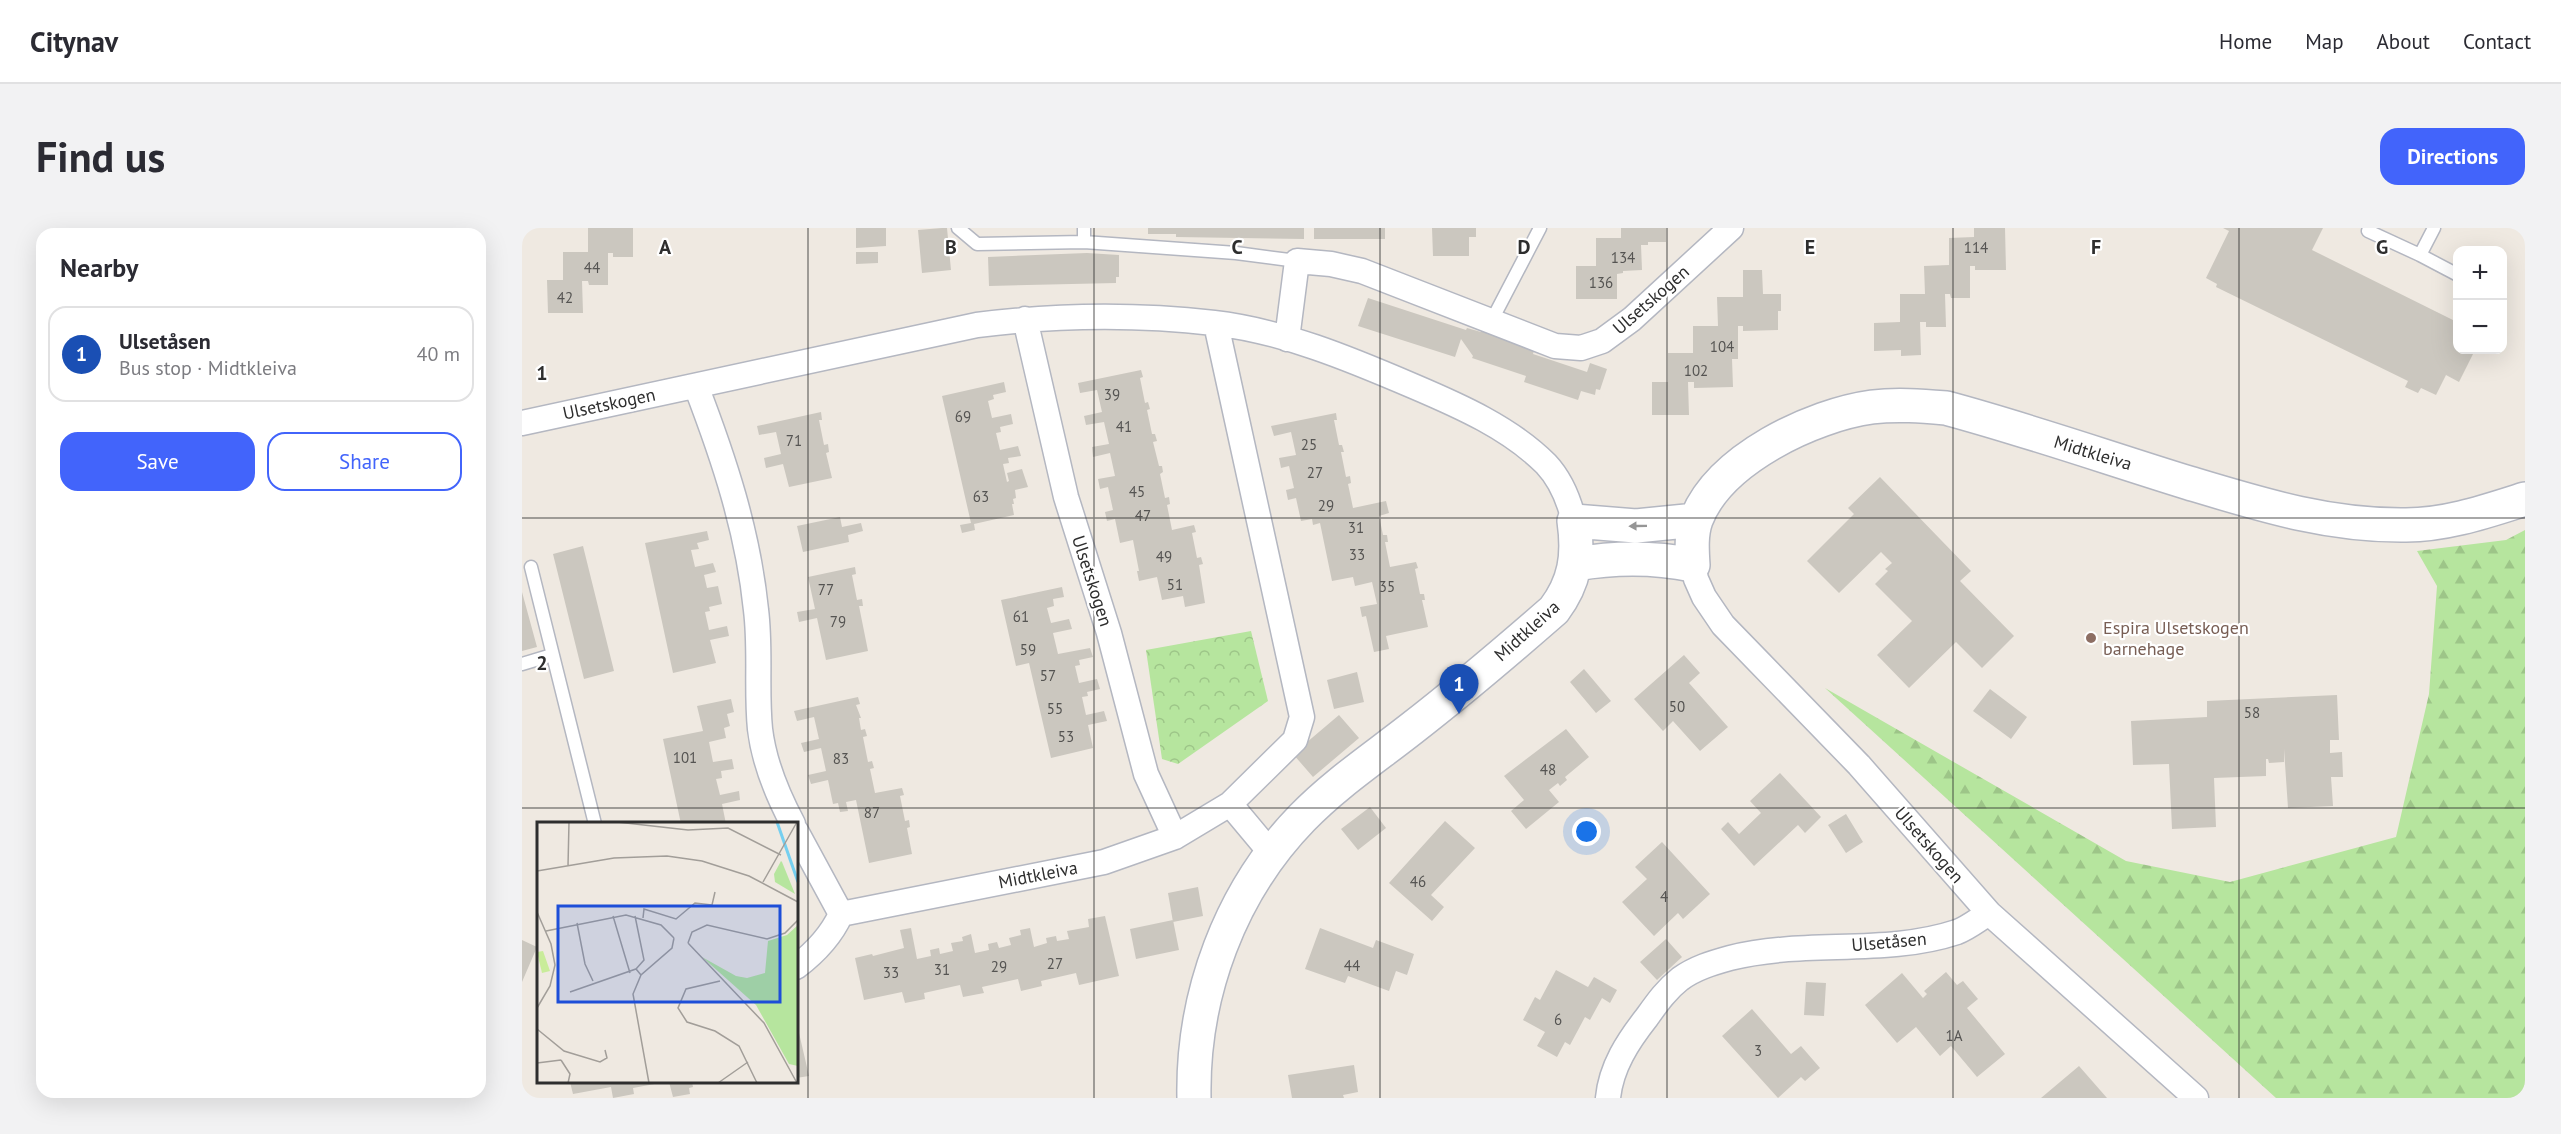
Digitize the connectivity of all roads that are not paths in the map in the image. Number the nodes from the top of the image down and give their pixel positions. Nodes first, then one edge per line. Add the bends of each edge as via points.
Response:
1 (958, 228) edge
2 (1084, 228) edge
3 (1540, 228) edge
4 (1731, 228) edge
5 (2434, 228) edge
6 (2368, 231) dead end
7 (1084, 242) junction
8 (2420, 255) junction
9 (1297, 261) junction
10 (2453, 273) edge
11 (1025, 319) junction
12 (1492, 320) junction
13 (1216, 324) junction
14 (1287, 339) junction
15 (696, 386) junction
16 (522, 423) edge
17 (2525, 499) edge
18 (1696, 520) junction
19 (1574, 521) junction
20 (1576, 564) junction
21 (1693, 565) junction
22 (531, 567) dead end
23 (552, 655) junction
24 (522, 664) edge
25 (1230, 804) junction
26 (594, 822) edge
27 (792, 822) edge
28 (798, 835) edge
29 (1175, 837) junction
30 (1272, 853) junction
31 (1989, 913) junction
32 (841, 914) junction
33 (798, 966) edge
34 (1194, 1098) edge
35 (1608, 1098) edge
36 (2196, 1098) edge

1 - 7 lane, Ulsetskogen via 977,244
2 - 7 lane
3 - 12 lane
4 - 12 street, Ulsetskogen via 1625,325 1592,346 1555,346
5 - 8 lane
6 - 8 lane
7 - 9 lane, Ulsetskogen
8 - 10 lane
9 - 12 street, Ulsetskogen via 1362,271
9 - 14 street
11 - 13 street, Ulsetskogen via 1141,318
11 - 15 street, Ulsetskogen via 878,345
11 - 29 street, Ulsetskogen via 1066,497 1109,633 1146,774
13 - 14 street, Ulsetskogen
13 - 25 street via 1302,717 1290,745
14 - 19 street, Ulsetskogen via 1364,365 1450,402 1515,437 1547,465 1566,495
15 - 16 street, Ulsetskogen
15 - 27 street via 744,532 756,610 760,730 772,780
17 - 18 street, Midtkleiva via 2465,517 2408,525 2311,518 1986,419 1946,408 1910,405 1872,407 1794,430 1733,471 1707,500
18 -> 19 street via 1636,526
18 - 21 street, Midtkleiva
19 - 20 street, Midtkleiva
20 - 21 street via 1636,557
20 - 30 street, Midtkleiva via 1565,595 1554,610 1339,784
21 - 31 street, Ulsetskogen via 1704,597 1723,625 1859,765
22 - 23 lane
23 - 24 lane
23 - 26 lane
25 - 29 street, Midtkleiva
25 - 30 street
28 - 32 street
29 - 32 street, Midtkleiva via 1104,862
30 - 34 street, Midtkleiva via 1234,915 1207,987 1196,1052
31 - 35 street, Ulsetåsen via 1959,931 1933,938 1753,952 1707,964 1681,979 1658,1000 1627,1041 1610,1081
31 - 36 street, Ulsetskogen
32 - 33 street via 835,928 812,956

